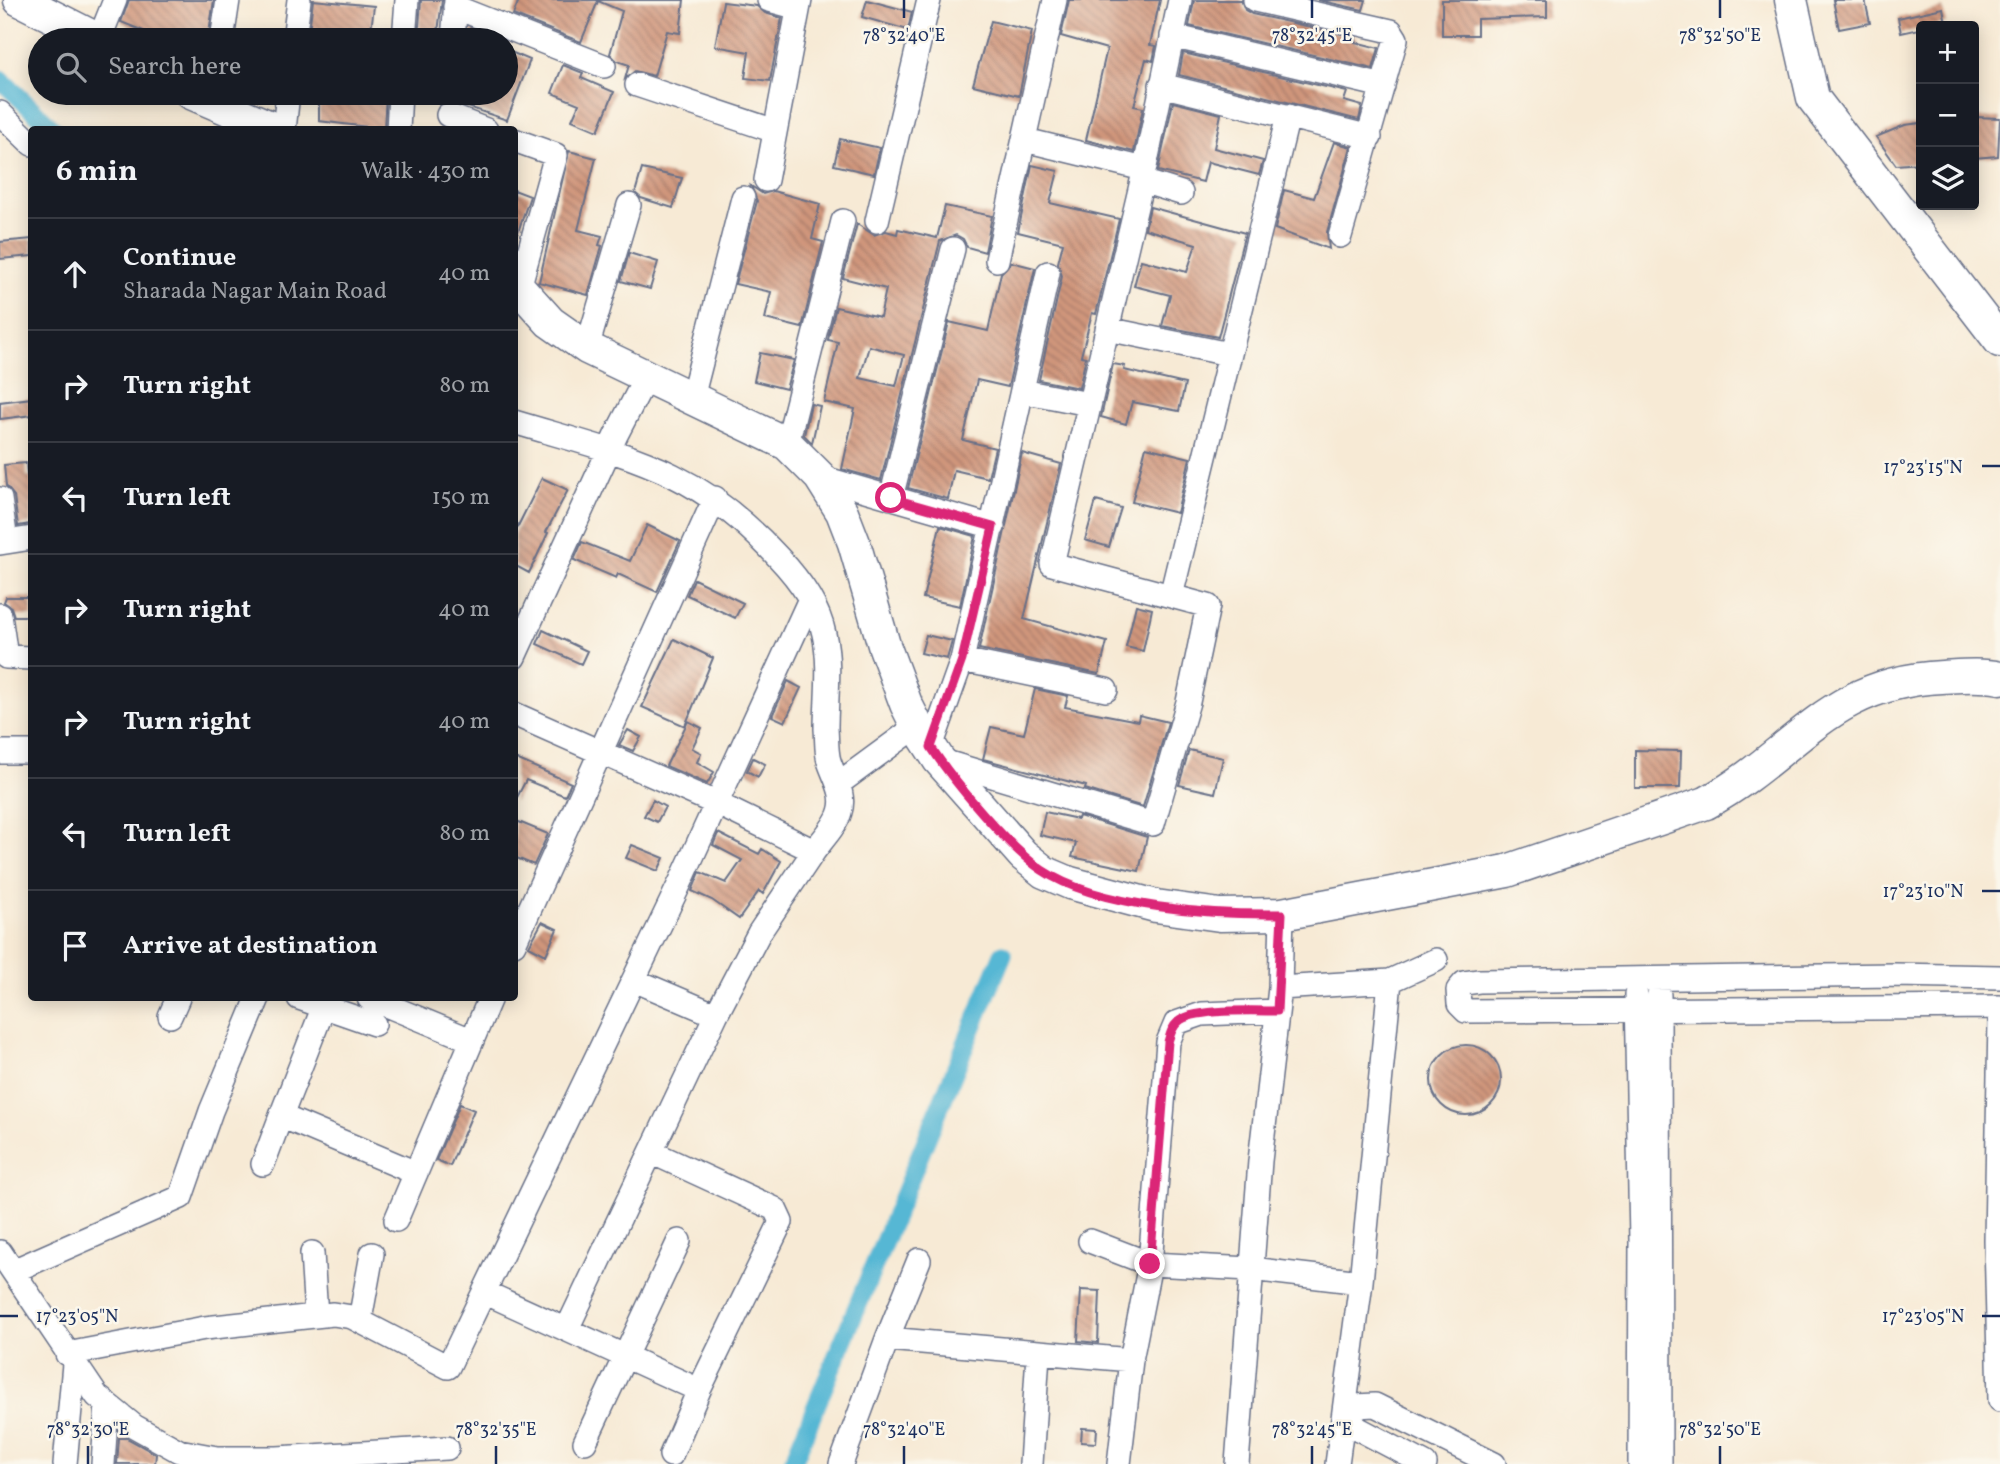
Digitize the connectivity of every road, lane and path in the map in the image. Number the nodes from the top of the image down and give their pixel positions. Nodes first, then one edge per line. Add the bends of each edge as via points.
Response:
1 (115, 0) edge
2 (228, 0) edge
3 (299, 0) edge
4 (407, 0) edge
5 (769, 0) edge
6 (929, 0) edge
7 (1055, 0) edge
8 (1180, 0) edge
9 (1255, 0) edge
10 (1791, 0) edge
11 (35, 3) edge
12 (456, 4) edge
13 (799, 4) edge
14 (78, 28) edge
15 (104, 28) edge
16 (224, 28) edge
17 (296, 28) edge
18 (405, 28) edge
19 (454, 28) edge
20 (513, 28) edge
21 (518, 30) edge
22 (1172, 36) junction
23 (604, 66) dead end
24 (637, 85) dead end
25 (1161, 85) junction
26 (1382, 86) junction
27 (224, 105) edge
28 (287, 105) edge
29 (399, 105) edge
30 (0, 113) edge
31 (448, 113) edge
32 (1288, 116) junction
33 (269, 126) edge
34 (284, 126) edge
35 (398, 126) edge
36 (477, 126) edge
37 (775, 131) junction
38 (1370, 137) junction
39 (1025, 140) junction
40 (28, 141) edge
41 (518, 141) edge
42 (1143, 175) junction
43 (766, 180) dead end
44 (1181, 193) dead end
45 (743, 198) dead end
46 (629, 205) dead end
47 (843, 220) dead end
48 (877, 221) dead end
49 (1340, 236) dead end
50 (953, 249) dead end
51 (997, 260) dead end
52 (1048, 273) dead end
53 (518, 282) edge
54 (518, 286) edge
55 (1107, 329) junction
56 (2000, 341) edge
57 (587, 348) junction
58 (1229, 354) junction
59 (645, 379) junction
60 (1022, 391) junction
61 (692, 398) junction
62 (1090, 404) junction
63 (518, 423) edge
64 (613, 441) junction
65 (787, 444) junction
66 (820, 477) junction
67 (715, 498) junction
68 (891, 498) junction
69 (0, 499) edge
70 (993, 527) junction
71 (28, 539) edge
72 (3, 542) edge
73 (1171, 596) junction
74 (810, 599) junction
75 (0, 615) edge
76 (518, 648) edge
77 (28, 657) edge
78 (962, 660) junction
79 (2000, 678) edge
80 (1106, 690) dead end
81 (518, 716) edge
82 (929, 744) junction
83 (600, 750) junction
84 (0, 752) edge
85 (28, 752) edge
86 (843, 780) junction
87 (716, 803) junction
88 (814, 852) junction
89 (1282, 925) junction
90 (518, 935) edge
91 (1436, 960) dead end
92 (2000, 977) edge
93 (1648, 978) junction
94 (634, 980) junction
95 (1390, 981) junction
96 (1281, 983) junction
97 (257, 1001) edge
98 (308, 1001) edge
99 (376, 1001) edge
100 (489, 1001) edge
101 (324, 1006) junction
102 (2000, 1007) edge
103 (1647, 1009) junction
104 (1277, 1011) junction
105 (362, 1013) edge
106 (716, 1015) junction
107 (2000, 1019) edge
108 (471, 1040) junction
109 (281, 1116) junction
110 (651, 1152) junction
111 (262, 1164) dead end
112 (415, 1173) junction
113 (396, 1220) dead end
114 (679, 1241) dead end
115 (1090, 1241) dead end
116 (0, 1252) edge
117 (312, 1253) dead end
118 (372, 1254) dead end
119 (919, 1260) dead end
120 (1150, 1264) junction
121 (1251, 1269) junction
122 (13, 1271) junction
123 (1360, 1282) junction
124 (484, 1292) junction
125 (316, 1316) junction
126 (360, 1320) junction
127 (567, 1329) junction
128 (887, 1339) junction
129 (1038, 1354) junction
130 (625, 1356) junction
131 (70, 1359) junction
132 (1131, 1360) junction
133 (699, 1390) junction
134 (2000, 1400) edge
135 (107, 1404) junction
136 (585, 1442) dead end
137 (447, 1448) dead end
138 (671, 1455) dead end
139 (261, 1461) edge
140 (65, 1464) edge
141 (103, 1464) edge
142 (841, 1464) edge
143 (1031, 1464) edge
144 (1119, 1464) edge
145 (1237, 1464) edge
146 (1337, 1464) edge
147 (1425, 1464) edge
148 (1494, 1464) edge
149 (1640, 1464) edge
150 (1660, 1464) edge

1 - 15 street
2 - 16 street
3 - 17 street
4 - 18 street
5 - 13 street
6 - 48 street
7 - 39 street
8 - 22 street
9 - 26 street via 1391,31 1396,38
10 - 56 street via 1813,98
11 - 14 street
12 - 19 street
12 - 20 street
13 - 37 street
21 - 23 street
22 - 25 street
22 - 26 street
24 - 37 street
25 - 32 street
25 - 42 street
26 - 38 street
27 - 33 street
28 - 34 street
29 - 35 street
30 - 40 street
31 - 36 street
32 - 38 street
32 - 58 street
37 - 43 street
38 - 49 street
39 - 42 street
39 - 51 street
41 - 53 street via 556,155
42 - 44 street
42 - 55 street
45 - 61 street
46 - 57 street
47 - 65 street
50 - 68 street
52 - 60 street
54 - 57 street via 550,322
55 - 58 street
55 - 62 street
57 - 59 street
58 - 73 street
59 - 61 street
59 - 64 street
60 - 62 street
60 - 70 street
61 - 65 street
62 - 73 street via 1052,564
63 - 64 street
64 - 67 street
64 - 76 street
65 - 66 street
66 - 68 street
66 - 82 street via 842,512 906,704
67 - 74 street via 750,526
67 - 83 street
68 - 70 street
69 - 72 street
70 - 78 street
71 - 72 street
73 - 82 street via 1208,606 1188,702 1153,824
74 - 86 street via 824,631 828,657 828,760
74 - 87 street
75 - 77 street via 6,657
78 - 80 street
78 - 82 street
79 - 89 street via 1932,677 1878,687 1812,723 1728,791 1706,803 1507,871
81 - 83 street
82 - 86 street via 877,756
82 - 89 street via 1023,855 1044,872 1116,898
83 - 87 street
83 - 90 street
84 - 85 street
86 - 88 street via 840,814
87 - 88 street
87 - 94 street
88 - 106 street via 759,933
89 - 96 street
91 - 95 street
92 - 93 street
93 - 103 street
93 - 103 street via 1479,981 1464,983 1458,990 1459,1004 1466,1010
94 - 106 street
94 - 124 street
95 - 96 street
95 - 123 street
96 - 104 street
97 - 122 street via 181,1197
98 - 101 street
99 - 108 street
100 - 108 street
101 - 105 street
101 - 109 street
102 - 103 street
103 - 149 street
103 - 150 street
104 - 120 street via 1192,1016 1176,1023 1171,1032
104 - 121 street
106 - 110 street
107 - 134 street via 1996,1240
108 - 112 street
109 - 111 street
109 - 112 street
110 - 127 street
110 - 133 street via 775,1209 781,1223
112 - 113 street
114 - 130 street
115 - 120 street
116 - 122 street
117 - 125 street
118 - 126 street
119 - 128 street
120 - 121 street
120 - 132 street
121 - 123 street
121 - 145 street
122 - 131 street
123 - 146 street
124 - 126 street via 448,1367
124 - 127 street
125 - 126 street via 333,1314
125 - 131 street via 205,1328
127 - 130 street
128 - 129 street
128 - 142 street
129 - 132 street
129 - 143 street
130 - 133 street
130 - 136 street
131 - 135 street
131 - 140 street
132 - 144 street
133 - 138 street
135 - 139 street via 134,1426 179,1451
135 - 141 street
137 - 139 street
147 - 148 street via 1355,1427 1356,1406 1375,1405

